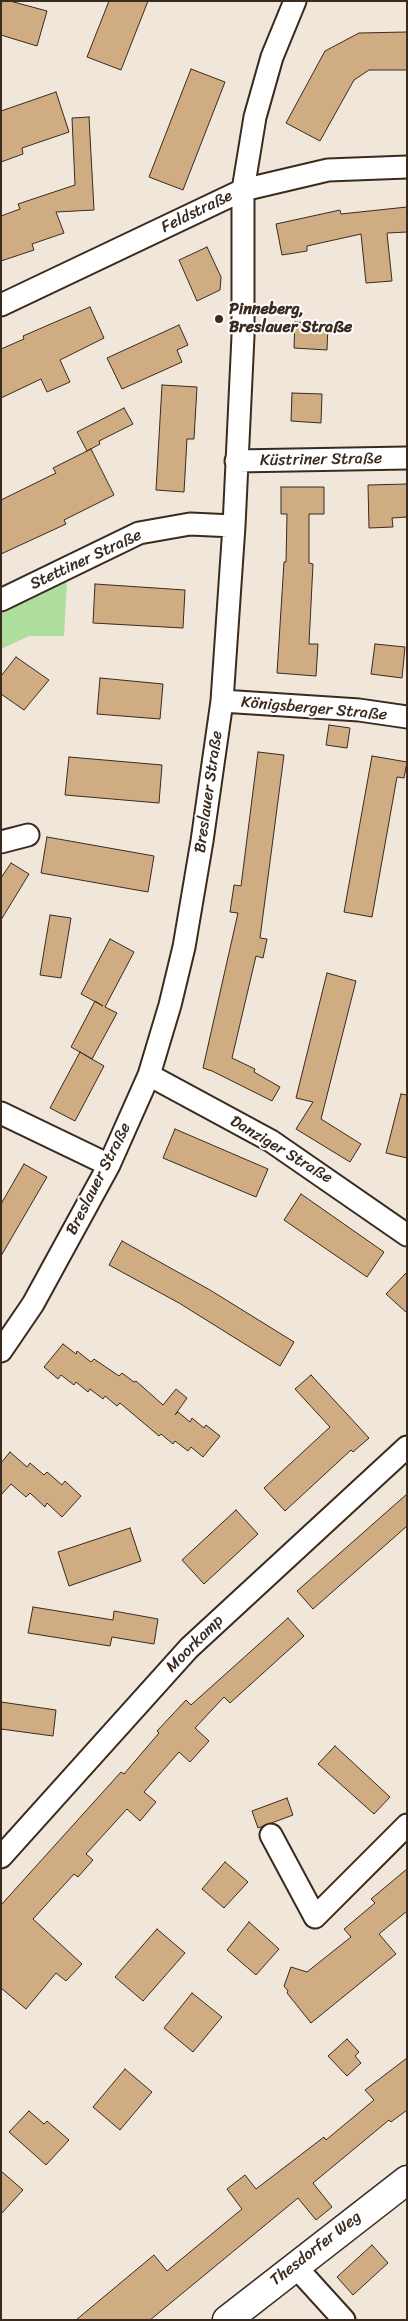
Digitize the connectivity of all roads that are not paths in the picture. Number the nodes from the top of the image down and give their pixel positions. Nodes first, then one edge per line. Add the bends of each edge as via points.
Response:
1 (294, 1) edge
2 (407, 167) edge
3 (243, 190) junction
4 (1, 305) edge
5 (407, 458) edge
6 (236, 461) junction
7 (234, 526) junction
8 (1, 600) edge
9 (222, 701) junction
10 (407, 717) edge
11 (28, 835) dead end
12 (1, 842) edge
13 (148, 1075) junction
14 (1, 1113) edge
15 (109, 1165) junction
16 (407, 1235) edge
17 (1, 1351) edge
18 (407, 1447) edge
19 (407, 1825) edge
20 (271, 1835) dead end
21 (1, 1857) edge
22 (407, 2180) edge
23 (295, 2266) junction
24 (227, 2320) edge
25 (344, 2320) edge

1 - 3 street, Breslauer Straße via 272,57 255,117
2 - 3 street, Feldstraße via 328,170
3 - 4 street, Feldstraße
3 - 6 street, Breslauer Straße via 244,336
5 - 6 street, Küstriner Straße
6 - 7 street, Breslauer Straße
7 - 8 street, Stettiner Straße via 190,524 139,532
7 - 9 street, Breslauer Straße
9 - 10 street, Königsberger Straße via 359,710
9 - 13 street, Breslauer Straße via 184,947
11 - 12 street
13 - 15 street, Breslauer Straße
13 - 16 street, Danziger Straße via 271,1141
14 - 15 street
15 - 17 street, Breslauer Straße via 33,1304
18 - 21 street, Moorkamp via 189,1648
19 - 20 street via 315,1916
22 - 23 street, Thesdorfer Weg
23 - 24 street, Thesdorfer Weg
23 - 25 street

